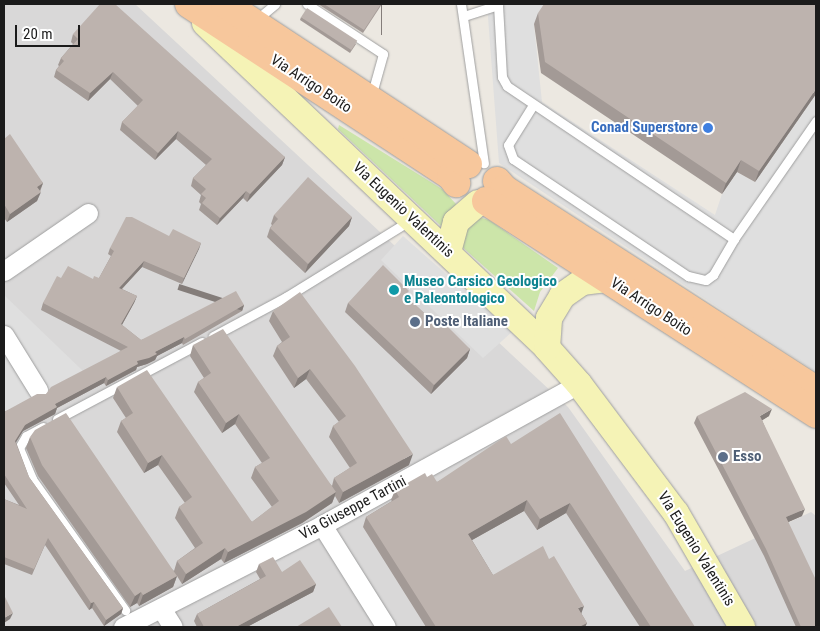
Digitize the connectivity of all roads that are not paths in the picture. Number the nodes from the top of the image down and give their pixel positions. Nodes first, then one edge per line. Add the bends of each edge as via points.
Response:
1 (184, 4) edge
2 (189, 4) edge
3 (225, 4) edge
4 (275, 4) edge
5 (307, 4) edge
6 (461, 4) edge
7 (499, 4) edge
8 (464, 16) junction
9 (253, 22) junction
10 (370, 100) junction
11 (533, 105) junction
12 (816, 121) edge
13 (478, 183) junction
14 (88, 213) dead end
15 (411, 219) junction
16 (734, 239) junction
17 (448, 252) junction
18 (4, 271) edge
19 (608, 278) junction
20 (4, 336) edge
21 (547, 348) junction
22 (579, 384) junction
23 (811, 384) edge
24 (38, 390) dead end
25 (816, 414) edge
26 (322, 525) junction
27 (161, 608) junction
28 (124, 618) edge
29 (173, 627) edge
30 (386, 627) edge
31 (742, 627) edge

1 - 15 main road, Via Eugenio Valentinis
2 - 13 main road, Via Arrigo Boito via 451,176
3 - 9 main road, Via Arrigo Boito
4 - 9 lane
5 - 10 lane via 383,54
6 - 8 lane
7 - 8 lane
7 - 11 lane via 502,77 515,94
8 - 13 lane
9 - 10 main road, Via Arrigo Boito
10 - 13 main road, Via Arrigo Boito
11 - 16 lane
11 - 16 lane via 508,145 513,159 688,276 706,280 713,275
12 - 16 lane
13 - 17 main road via 456,222
13 - 19 main road, Via Arrigo Boito
13 - 23 main road, Via Arrigo Boito via 504,189 717,320
14 - 18 street
15 - 17 main road, Via Eugenio Valentinis
15 - 28 lane via 286,297 26,436 19,448 32,479
17 - 21 main road, Via Eugenio Valentinis
19 - 21 main road via 582,282 562,296 549,318
19 - 25 main road, Via Arrigo Boito
20 - 24 street
21 - 22 main road, Via Eugenio Valentinis
22 - 26 street, Via Giuseppe Tartini
22 - 31 main road, Via Eugenio Valentinis via 676,513
26 - 27 street, Via Giuseppe Tartini
26 - 30 street
27 - 28 street, Via Giuseppe Tartini
27 - 29 street

